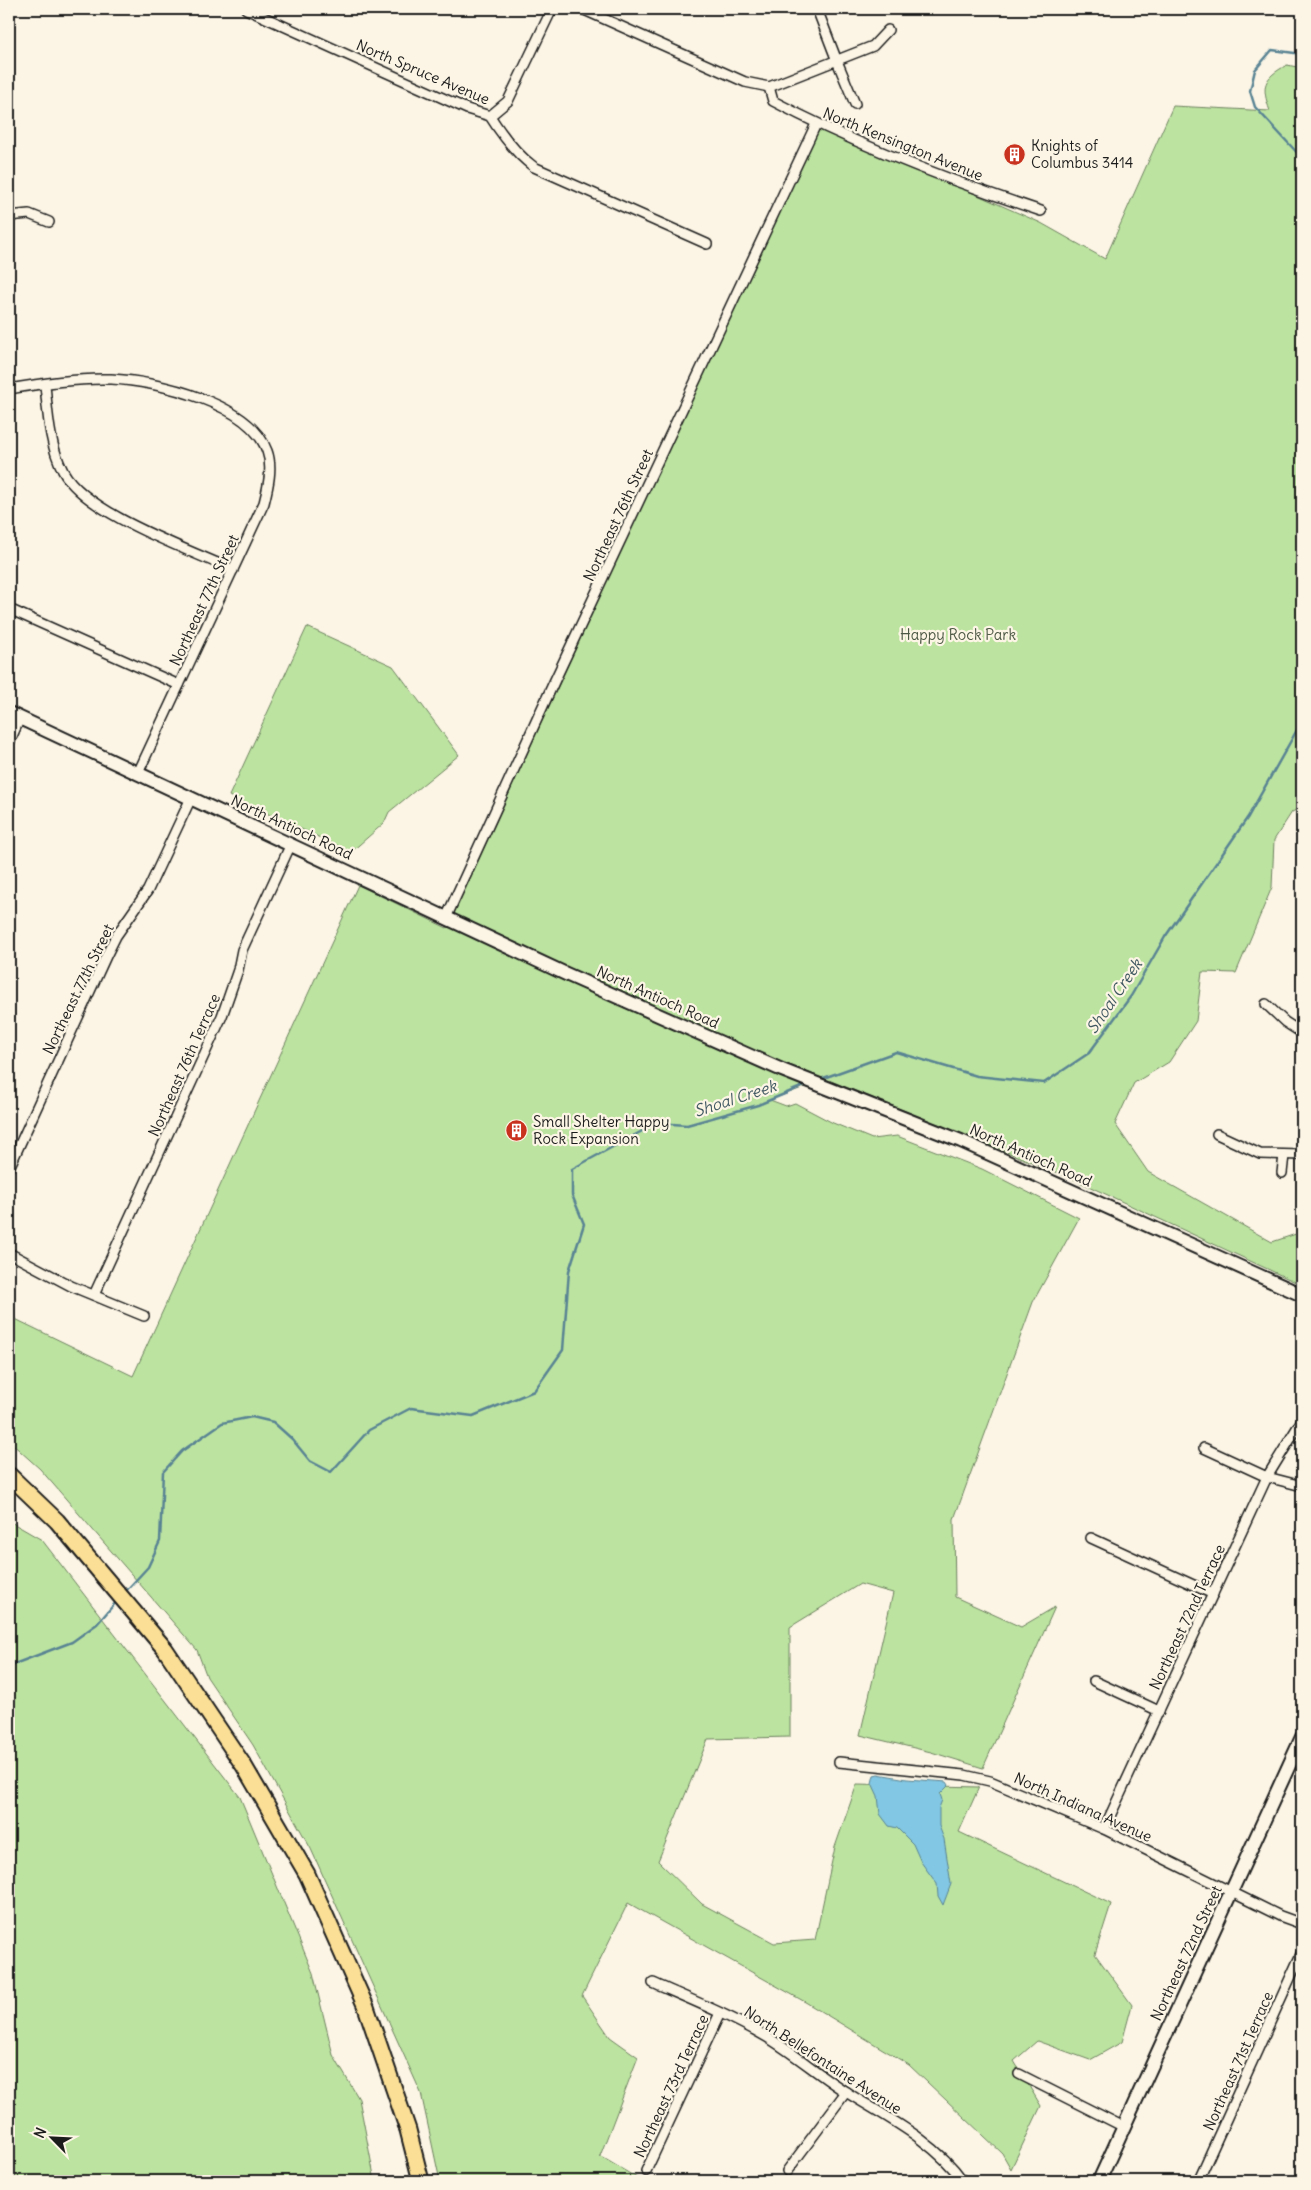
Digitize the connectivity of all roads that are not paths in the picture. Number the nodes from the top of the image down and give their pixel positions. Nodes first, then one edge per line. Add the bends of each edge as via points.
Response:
1 (246, 9) edge
2 (552, 9) edge
3 (582, 9) edge
4 (817, 9) edge
5 (888, 30) dead end
6 (836, 61) junction
7 (769, 87) junction
8 (856, 104) dead end
9 (490, 116) junction
10 (816, 124) junction
11 (1041, 211) dead end
12 (9, 216) edge
13 (49, 222) dead end
14 (707, 244) dead end
15 (45, 385) junction
16 (9, 389) edge
17 (233, 570) junction
18 (9, 609) edge
19 (179, 685) junction
20 (14, 715) edge
21 (9, 743) edge
22 (138, 773) junction
23 (191, 798) junction
24 (291, 844) junction
25 (446, 918) junction
26 (1266, 1004) dead end
27 (1302, 1032) edge
28 (1217, 1134) dead end
29 (1284, 1155) junction
30 (1302, 1156) edge
31 (9, 1168) edge
32 (1282, 1173) dead end
33 (9, 1253) edge
34 (1302, 1295) edge
35 (94, 1296) junction
36 (144, 1316) dead end
37 (1302, 1420) edge
38 (1204, 1448) dead end
39 (9, 1476) edge
40 (1267, 1476) junction
41 (1302, 1486) edge
42 (1091, 1538) dead end
43 (1213, 1594) junction
44 (1094, 1681) dead end
45 (1159, 1711) junction
46 (1302, 1737) edge
47 (839, 1762) dead end
48 (1104, 1829) junction
49 (1232, 1892) junction
50 (1302, 1924) edge
51 (1302, 1952) edge
52 (654, 1984) dead end
53 (720, 2012) junction
54 (1019, 2074) dead end
55 (846, 2092) junction
56 (1124, 2127) junction
57 (646, 2171) dead end
58 (786, 2171) dead end
59 (421, 2181) edge
60 (963, 2181) edge
61 (1099, 2181) edge
62 (1198, 2181) edge

1 - 9 street, North Spruce Avenue via 467,109
2 - 9 street via 508,101
3 - 7 street via 745,82
4 - 6 street
5 - 6 street via 872,46
6 - 7 street
6 - 8 street
7 - 10 street, North Kensington Avenue via 773,101
9 - 14 street, North Spruce Avenue via 501,134 534,167
10 - 11 street, North Kensington Avenue via 989,194
10 - 25 street, Northeast 76th Street
12 - 13 street via 29,214
15 - 16 street, Northeast 77th Street
15 - 17 street via 49,427 56,454 71,484 116,518
15 - 17 street, Northeast 77th Street via 113,379 185,393 221,407 248,423 268,452 269,482 264,503
17 - 19 street, Northeast 77th Street
18 - 19 street
19 - 22 street, Northeast 77th Street
20 - 21 street
20 - 22 street, North Antioch Road
22 - 23 street, North Antioch Road
23 - 24 street, North Antioch Road
23 - 31 street, Northeast 77th Street via 148,890 107,954
24 - 25 street, North Antioch Road
24 - 35 street, Northeast 76th Terrace via 242,950 222,1016
25 - 34 street, North Antioch Road via 782,1070 961,1141
26 - 27 street via 1285,1022
28 - 29 street via 1260,1154
29 - 30 street
29 - 32 street
33 - 35 street
35 - 36 street
37 - 40 street, Northeast 72nd Terrace
38 - 40 street
39 - 59 main road via 57,1521 165,1649 244,1766 307,1874 366,2007 408,2130
40 - 41 street
40 - 43 street, Northeast 72nd Terrace
42 - 43 street
43 - 45 street, Northeast 72nd Terrace
44 - 45 street
45 - 48 street, Northeast 72nd Terrace
46 - 49 street, Northeast 72nd Street
47 - 48 street, North Indiana Avenue via 964,1775 990,1781
48 - 49 street, North Indiana Avenue
49 - 50 street, North Indiana Avenue
49 - 56 street, Northeast 72nd Street
51 - 62 street, Northeast 71st Terrace
52 - 53 street, North Bellefontaine Avenue
53 - 55 street, North Bellefontaine Avenue via 768,2038
53 - 57 street, Northeast 73rd Terrace
54 - 56 street
55 - 58 street
55 - 60 street, North Bellefontaine Avenue via 920,2140 946,2161
56 - 61 street, Northeast 72nd Street

